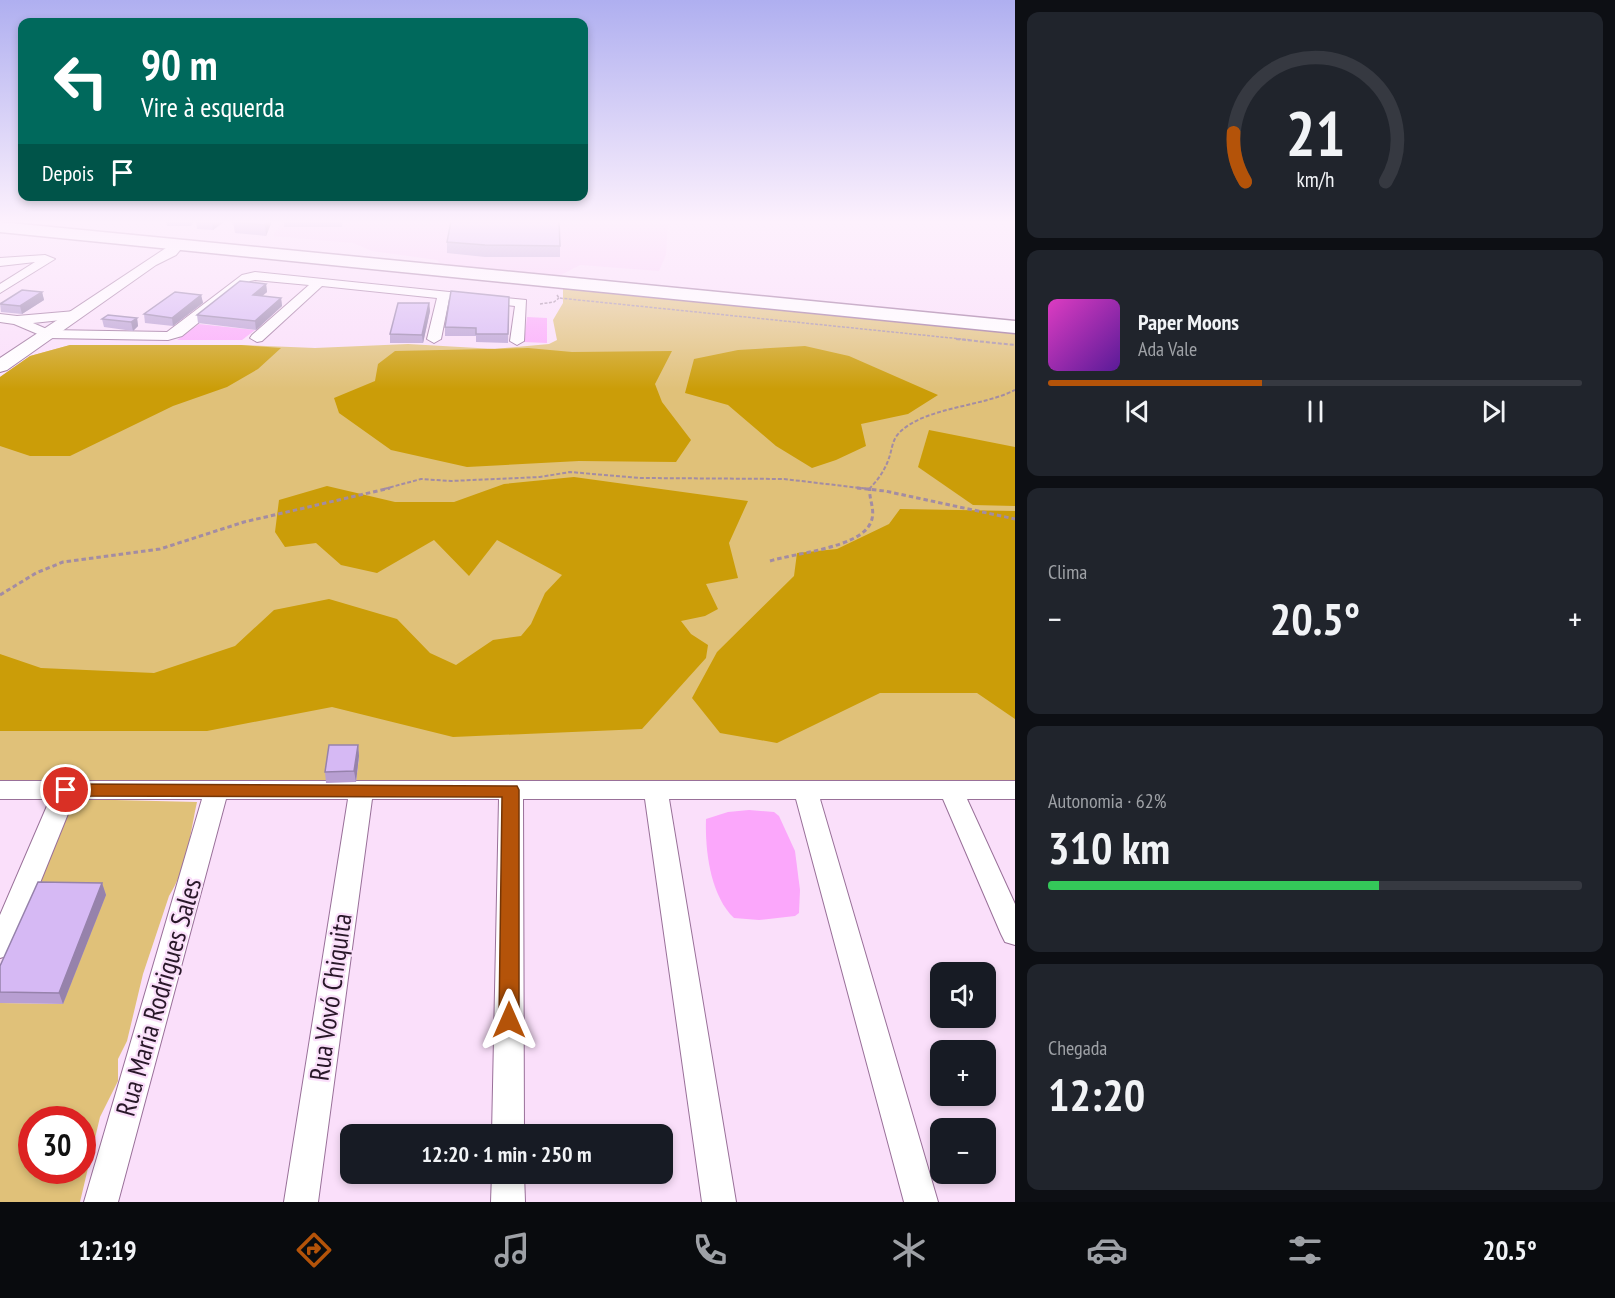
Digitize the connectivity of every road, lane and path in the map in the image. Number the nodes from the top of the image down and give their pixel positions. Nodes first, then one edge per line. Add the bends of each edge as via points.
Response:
1 (19, 277) edge
2 (129, 277) edge
3 (248, 277) edge
4 (249, 277) edge
5 (507, 277) edge
6 (321, 282) junction
7 (0, 289) edge
8 (556, 291) dead end
9 (444, 296) junction
10 (559, 298) junction
11 (540, 304) dead end
12 (75, 315) junction
13 (0, 318) edge
14 (17, 320) junction
15 (1015, 327) edge
16 (47, 334) junction
17 (256, 338) dead end
18 (434, 339) dead end
19 (517, 341) dead end
20 (1015, 345) edge
21 (0, 366) edge
22 (1015, 390) edge
23 (869, 489) junction
24 (1015, 519) edge
25 (770, 561) dead end
26 (0, 595) edge
27 (0, 790) edge
28 (66, 790) junction
29 (511, 790) junction
30 (951, 790) junction
31 (1015, 790) edge
32 (216, 791) junction
33 (656, 791) junction
34 (806, 791) junction
35 (361, 792) junction
36 (1015, 934) edge
37 (0, 947) edge
38 (508, 1124) edge
39 (508, 1184) edge
40 (101, 1202) edge
41 (301, 1202) edge
42 (508, 1202) edge
43 (719, 1202) edge
44 (921, 1202) edge

1 - 7 street
2 - 12 main road
3 - 16 street via 168,336
4 - 6 street
5 - 15 highway
6 - 9 street
6 - 17 street
8 - 10 path
9 - 18 street
9 - 19 street via 522,303
10 - 11 path
10 - 20 path
12 - 14 street
12 - 16 main road
13 - 14 street
14 - 16 street
16 - 21 main road
22 - 23 path via 903,428 895,436 889,459
23 - 24 path
23 - 25 path via 875,510 868,532
23 - 26 path via 784,479 640,478 570,472 451,482 421,479 244,522 160,549 63,562
27 - 28 street
28 - 32 street
28 - 37 street
29 - 33 street
29 - 35 street
29 - 38 street
30 - 31 street
30 - 34 street
30 - 36 street
32 - 35 street
32 - 40 street, Rua Maria Rodrigues Sales
33 - 34 street
33 - 43 street
34 - 44 street
35 - 41 street, Rua Vovó Chiquita
39 - 42 street

